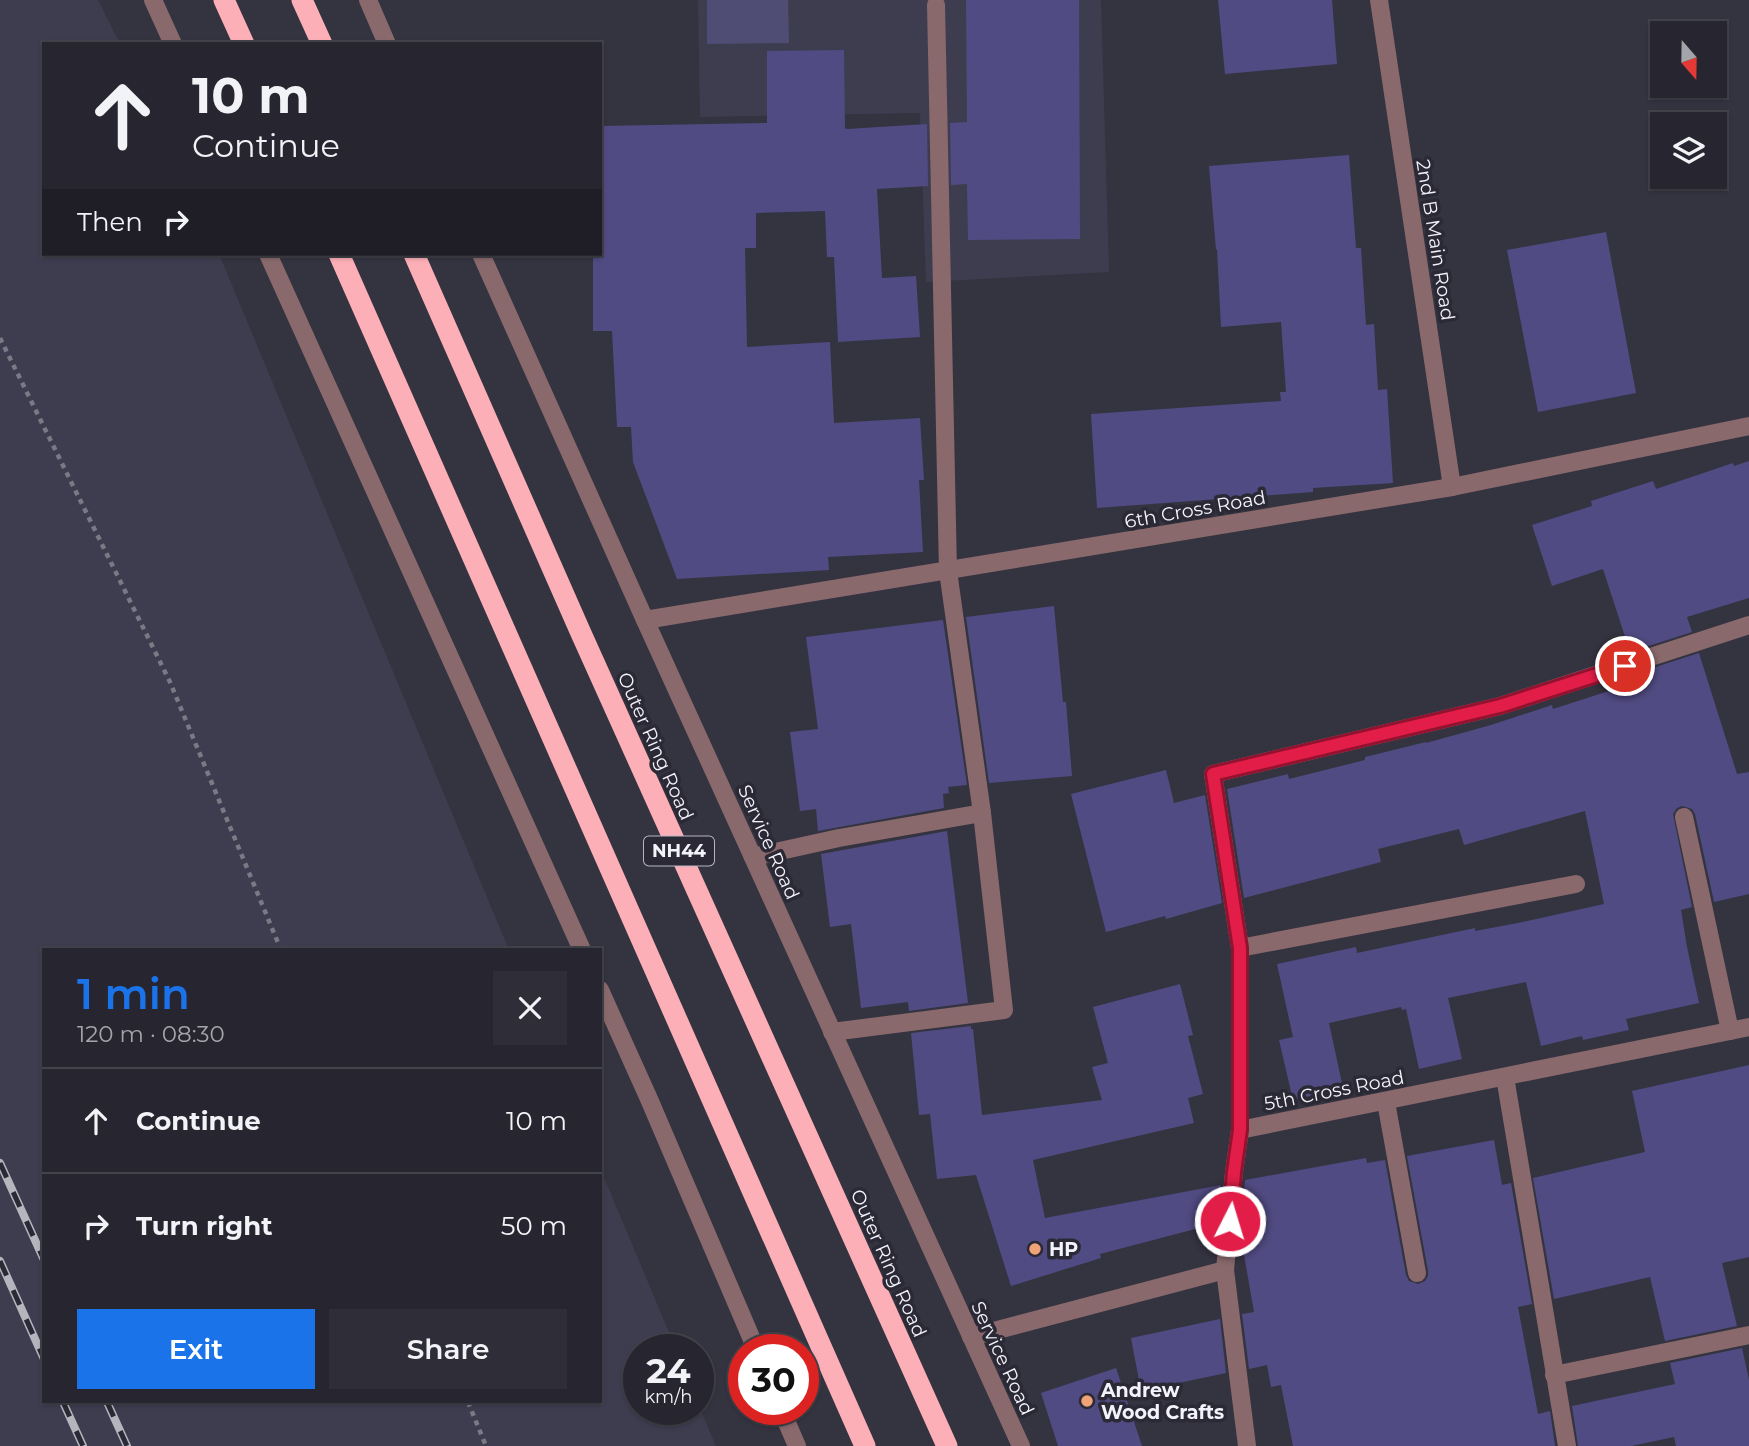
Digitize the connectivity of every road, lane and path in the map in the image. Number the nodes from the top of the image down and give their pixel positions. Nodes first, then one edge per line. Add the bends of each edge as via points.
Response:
1 (153, 0) edge
2 (225, 0) edge
3 (302, 0) edge
4 (368, 0) edge
5 (1379, 0) edge
6 (936, 5) dead end
7 (172, 42) edge
8 (243, 42) edge
9 (321, 42) edge
10 (386, 42) edge
11 (269, 256) edge
12 (340, 256) edge
13 (415, 256) edge
14 (482, 256) edge
15 (0, 338) edge
16 (1749, 426) edge
17 (1452, 487) junction
18 (948, 571) junction
19 (645, 620) junction
20 (1749, 625) edge
21 (982, 813) junction
22 (1684, 817) dead end
23 (753, 857) junction
24 (1576, 884) dead end
25 (280, 948) edge
26 (581, 948) edge
27 (1240, 948) junction
28 (602, 994) edge
29 (1749, 1027) edge
30 (1730, 1031) junction
31 (832, 1032) junction
32 (1505, 1077) junction
33 (1386, 1102) junction
34 (1240, 1130) junction
35 (1226, 1270) junction
36 (1417, 1273) dead end
37 (750, 1334) edge
38 (1749, 1335) edge
39 (971, 1337) junction
40 (1554, 1375) junction
41 (468, 1403) edge
42 (788, 1425) edge
43 (486, 1446) edge
44 (797, 1446) edge
45 (865, 1446) edge
46 (947, 1446) edge
47 (1021, 1446) edge
48 (1247, 1446) edge
49 (1567, 1446) edge

1 - 7 street
2 - 8 highway
3 - 9 highway
4 - 10 street
5 - 17 street, 2nd B Main Road
6 - 18 street
11 - 26 street
12 - 45 highway
13 - 46 highway, Outer Ring Road / NH44
14 - 19 street, Service Road
15 - 25 path via 170,681
16 - 17 street, 6th Cross Road
17 - 18 street, 6th Cross Road
18 - 19 street, 6th Cross Road
18 - 21 street
19 - 23 street, Service Road
20 - 27 street via 1500,706 1213,774
21 - 23 street
21 - 31 street via 1004,1010
22 - 30 street
23 - 31 street, Service Road
24 - 27 street
27 - 34 street
28 - 37 street
29 - 30 street, 5th Cross Road
30 - 32 street, 5th Cross Road
31 - 39 street, Service Road
32 - 33 street, 5th Cross Road
32 - 40 street
33 - 34 street, 5th Cross Road
33 - 36 street
34 - 35 street
35 - 39 street
35 - 48 street
38 - 40 street
39 - 47 street, Service Road
40 - 49 street
41 - 43 path
42 - 44 street

